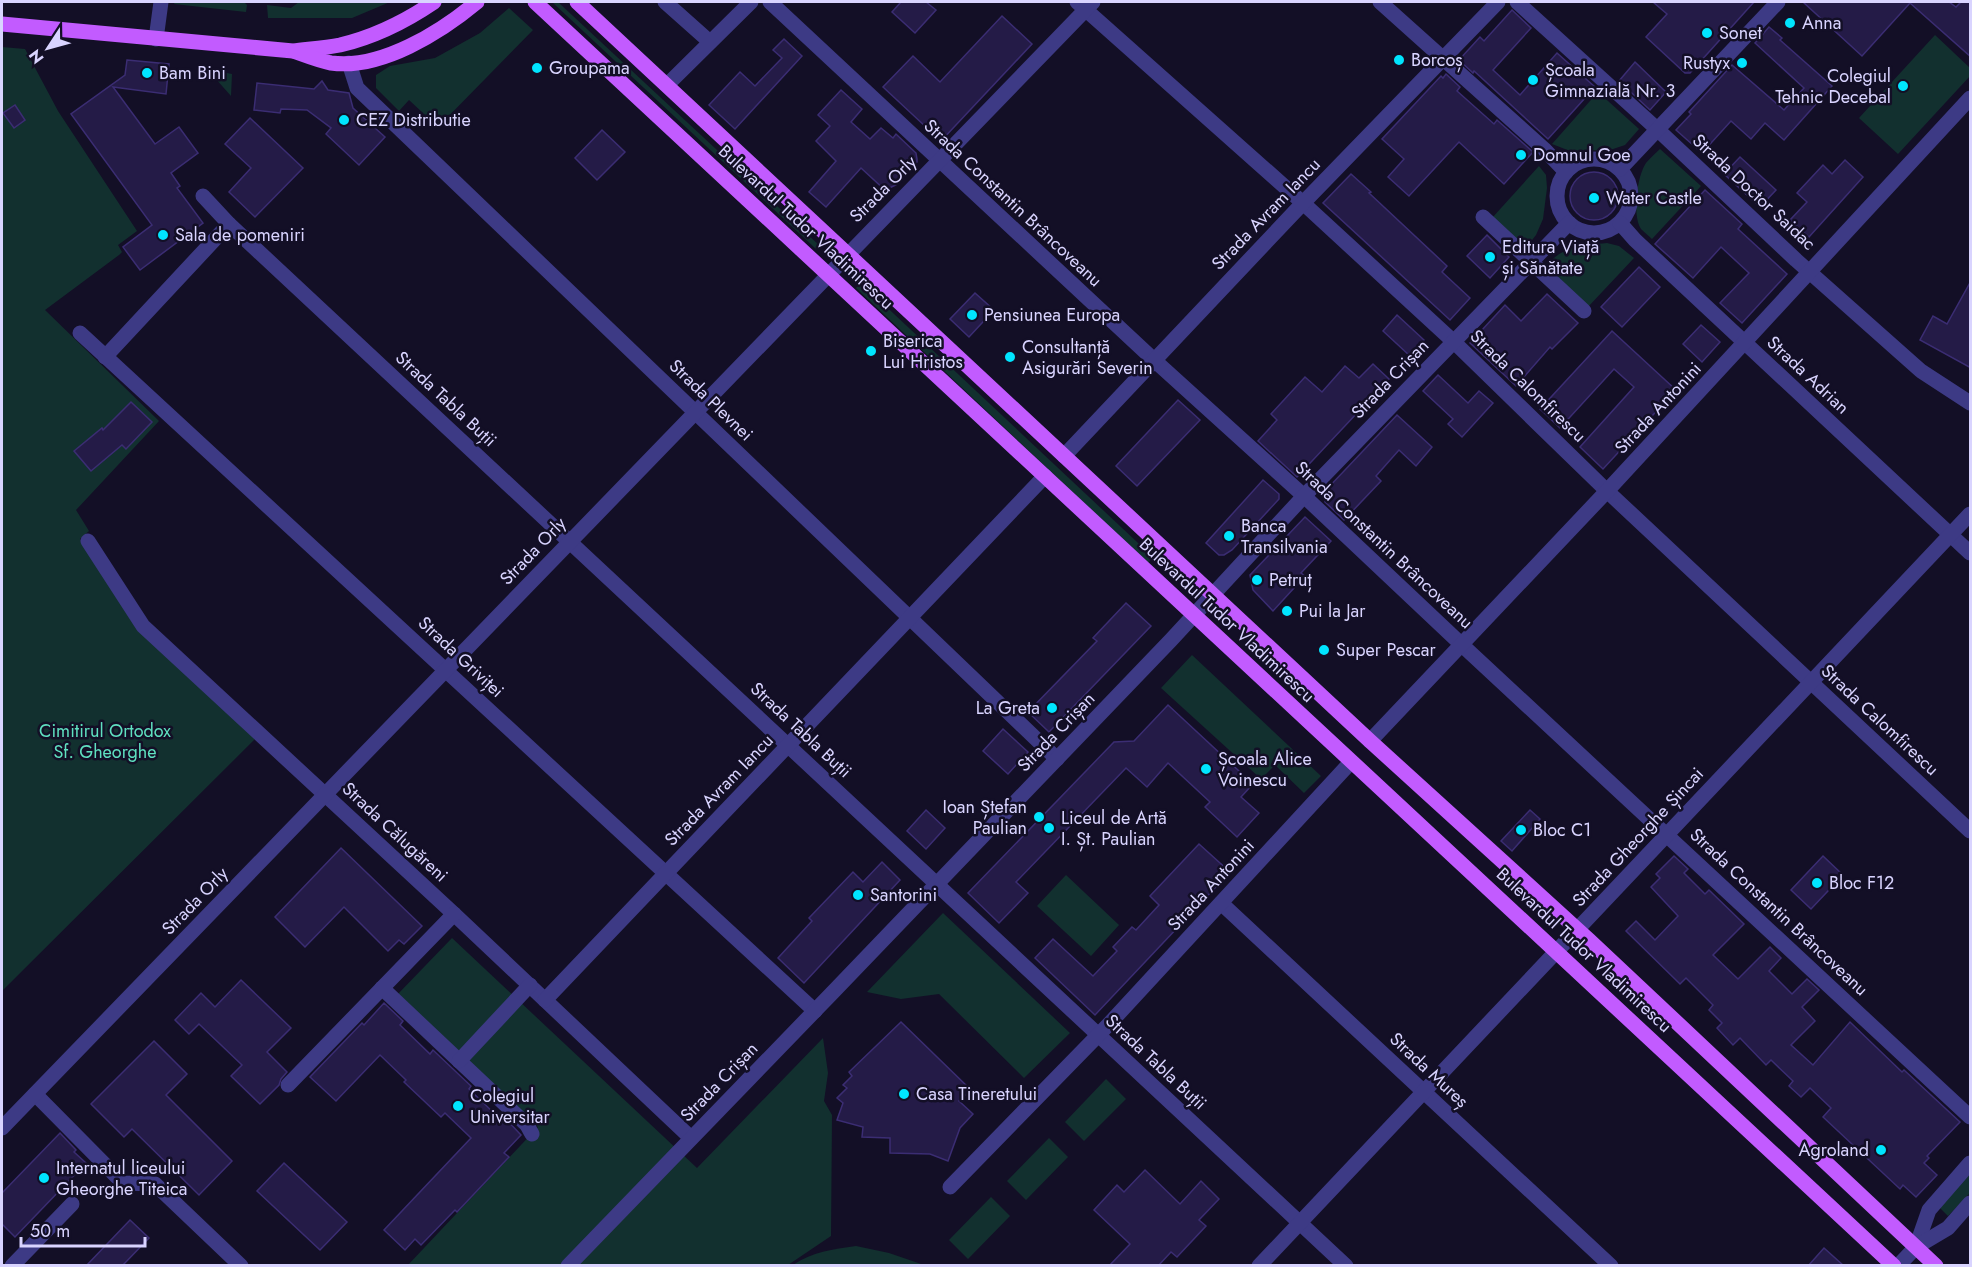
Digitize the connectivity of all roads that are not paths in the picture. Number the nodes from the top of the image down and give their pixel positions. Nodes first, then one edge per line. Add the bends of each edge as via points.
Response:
1 (161, 2) edge
2 (434, 2) edge
3 (477, 2) edge
4 (535, 2) edge
5 (577, 2) edge
6 (665, 2) edge
7 (751, 2) edge
8 (770, 2) edge
9 (1380, 2) edge
10 (1498, 2) edge
11 (1517, 2) edge
12 (1778, 2) edge
13 (1085, 4) edge
14 (2, 24) edge
15 (156, 39) junction
16 (710, 42) junction
17 (293, 51) junction
18 (1443, 59) junction
19 (349, 63) junction
20 (667, 85) junction
21 (1971, 98) edge
22 (1657, 129) junction
23 (939, 160) junction
24 (1620, 169) junction
25 (1566, 172) junction
26 (203, 196) dead end
27 (1304, 203) junction
28 (1483, 217) dead end
29 (1569, 223) junction
30 (1620, 223) junction
31 (229, 224) junction
32 (848, 253) junction
33 (1531, 262) junction
34 (1810, 272) junction
35 (828, 273) junction
36 (1584, 311) dead end
37 (80, 333) dead end
38 (1454, 342) junction
39 (1744, 342) junction
40 (105, 357) junction
41 (1154, 360) junction
42 (1971, 403) edge
43 (695, 412) junction
44 (1064, 456) junction
45 (1045, 476) junction
46 (1607, 491) junction
47 (1304, 496) junction
48 (1971, 514) edge
49 (1951, 535) junction
50 (88, 541) dead end
51 (569, 541) junction
52 (1971, 553) edge
53 (1213, 595) junction
54 (1194, 615) junction
55 (910, 617) junction
56 (1462, 645) junction
57 (446, 670) junction
58 (1811, 682) junction
59 (1370, 741) junction
60 (789, 746) junction
61 (1057, 759) junction
62 (1351, 762) junction
63 (326, 795) junction
64 (1971, 831) edge
65 (1667, 834) junction
66 (666, 874) junction
67 (937, 884) junction
68 (1221, 903) junction
69 (454, 914) junction
70 (1577, 930) junction
71 (1557, 951) junction
72 (530, 985) junction
73 (382, 988) junction
74 (545, 1000) junction
75 (815, 1011) junction
76 (1098, 1035) junction
77 (459, 1061) junction
78 (288, 1085) dead end
79 (1423, 1091) junction
80 (34, 1094) junction
81 (1971, 1117) edge
82 (2, 1128) edge
83 (532, 1134) dead end
84 (691, 1138) junction
85 (1971, 1163) edge
86 (950, 1187) dead end
87 (1971, 1203) edge
88 (72, 1204) dead end
89 (1300, 1222) junction
90 (1916, 1247) junction
91 (2, 1256) edge
92 (11, 1266) edge
93 (241, 1266) edge
94 (568, 1266) edge
95 (1259, 1266) edge
96 (1346, 1266) edge
97 (1611, 1266) edge
98 (1894, 1266) edge
99 (1899, 1266) edge
100 (1936, 1266) edge

1 - 15 street
2 - 17 main road via 378,33 340,45
3 - 19 main road via 414,44 375,59
4 - 35 main road, Bulevardul Tudor Vladimirescu
5 - 20 main road, Bulevardul Tudor Vladimirescu
6 - 16 street
7 - 16 street
8 - 23 street, Strada Constantin Brâncoveanu
9 - 18 street
10 - 18 street, Strada Avram Iancu
11 - 22 street, Strada Doctor Saidac
12 - 22 street
13 - 23 street, Strada Orly
13 - 27 street, Strada Calomfirescu
14 - 15 main road
15 - 17 main road
16 - 20 street
17 - 19 main road via 331,63
18 - 25 street
18 - 27 street, Strada Avram Iancu
19 - 43 street, Strada Plevnei via 357,88
20 - 32 main road, Bulevardul Tudor Vladimirescu
21 - 34 street, Strada Antonini
22 - 24 street
22 - 34 street, Strada Doctor Saidac
23 - 32 street, Strada Orly
23 - 41 street, Strada Constantin Brâncoveanu
24 - 25 street via 1610,162 1593,159 1575,164
24 - 30 street via 1632,198
25 - 29 street via 1560,182 1558,204
26 - 31 street, Strada Tabla Buții
27 - 38 street, Strada Calomfirescu
27 - 41 street, Strada Avram Iancu
28 - 33 street
29 - 30 street via 1594,233
29 - 33 street, Strada Crișan
30 - 39 street, Strada Adrian
31 - 40 street
31 - 51 street, Strada Tabla Buții
32 - 35 street, Strada Orly
32 - 44 main road, Bulevardul Tudor Vladimirescu
33 - 36 street
33 - 38 street, Strada Crișan
34 - 39 street, Strada Antonini
34 - 42 street, Strada Doctor Saidac via 1922,371
35 - 43 street, Strada Orly
35 - 45 main road, Bulevardul Tudor Vladimirescu
37 - 40 street, Strada Griviței
38 - 46 street, Strada Calomfirescu
38 - 47 street, Strada Crișan
39 - 46 street, Strada Antonini
39 - 49 street, Strada Adrian
40 - 57 street, Strada Griviței
41 - 44 street, Strada Avram Iancu
41 - 47 street, Strada Constantin Brâncoveanu
43 - 51 street, Strada Orly
43 - 55 street, Strada Plevnei
44 - 53 main road, Bulevardul Tudor Vladimirescu
45 - 54 main road, Bulevardul Tudor Vladimirescu
45 - 55 street, Strada Avram Iancu
46 - 56 street, Strada Antonini
46 - 58 street, Strada Calomfirescu
47 - 53 street, Strada Crișan
47 - 56 street, Strada Constantin Brâncoveanu
48 - 49 street, Strada Gheorghe Șincai
49 - 52 street, Strada Adrian
49 - 58 street, Strada Gheorghe Șincai
50 - 63 street, Strada Călugăreni via 143,626
51 - 57 street, Strada Orly
51 - 60 street, Strada Tabla Buții
53 - 54 street, Strada Crișan
53 - 59 main road, Bulevardul Tudor Vladimirescu
54 - 61 street, Strada Crișan
54 - 62 main road, Bulevardul Tudor Vladimirescu
55 - 60 street, Strada Avram Iancu
55 - 61 street, Strada Plevnei
56 - 59 street, Strada Antonini
56 - 65 street, Strada Constantin Brâncoveanu
57 - 63 street, Strada Orly
57 - 66 street, Strada Griviței
58 - 64 street, Strada Calomfirescu
58 - 65 street, Strada Gheorghe Șincai
59 - 70 main road, Bulevardul Tudor Vladimirescu
60 - 66 street, Strada Avram Iancu
60 - 67 street, Strada Tabla Buții
61 - 67 street, Strada Crișan
62 - 68 street, Strada Antonini
62 - 71 main road, Bulevardul Tudor Vladimirescu
63 - 69 street, Strada Călugăreni
63 - 80 street, Strada Orly
65 - 70 street, Strada Gheorghe Șincai
65 - 81 street, Strada Constantin Brâncoveanu
66 - 74 street, Strada Avram Iancu
66 - 75 street, Strada Griviței
67 - 75 street, Strada Crișan
67 - 76 street, Strada Tabla Buții
68 - 76 street, Strada Antonini
68 - 79 street, Strada Mureș
69 - 72 street, Strada Călugăreni
69 - 73 street
70 - 71 street, Strada Gheorghe Șincai
70 - 90 main road, Bulevardul Tudor Vladimirescu
71 - 79 street, Strada Gheorghe Șincai
71 - 98 main road, Bulevardul Tudor Vladimirescu
72 - 74 street, Strada Călugăreni
72 - 77 street
73 - 77 street
73 - 78 street
74 - 84 street, Strada Călugăreni
75 - 84 street, Strada Crișan
76 - 86 street, Strada Antonini
76 - 89 street, Strada Tabla Buții
77 - 83 street
79 - 89 street, Strada Gheorghe Șincai
79 - 97 street, Strada Mureș
80 - 82 street, Strada Orly
80 - 93 street via 123,1183 155,1184
84 - 94 street, Strada Crișan
85 - 90 street via 1929,1210
87 - 90 street via 1948,1228
88 - 92 street
89 - 95 street, Strada Gheorghe Șincai
89 - 96 street, Strada Tabla Buții
90 - 99 street
90 - 100 main road, Bulevardul Tudor Vladimirescu
91 - 92 street

